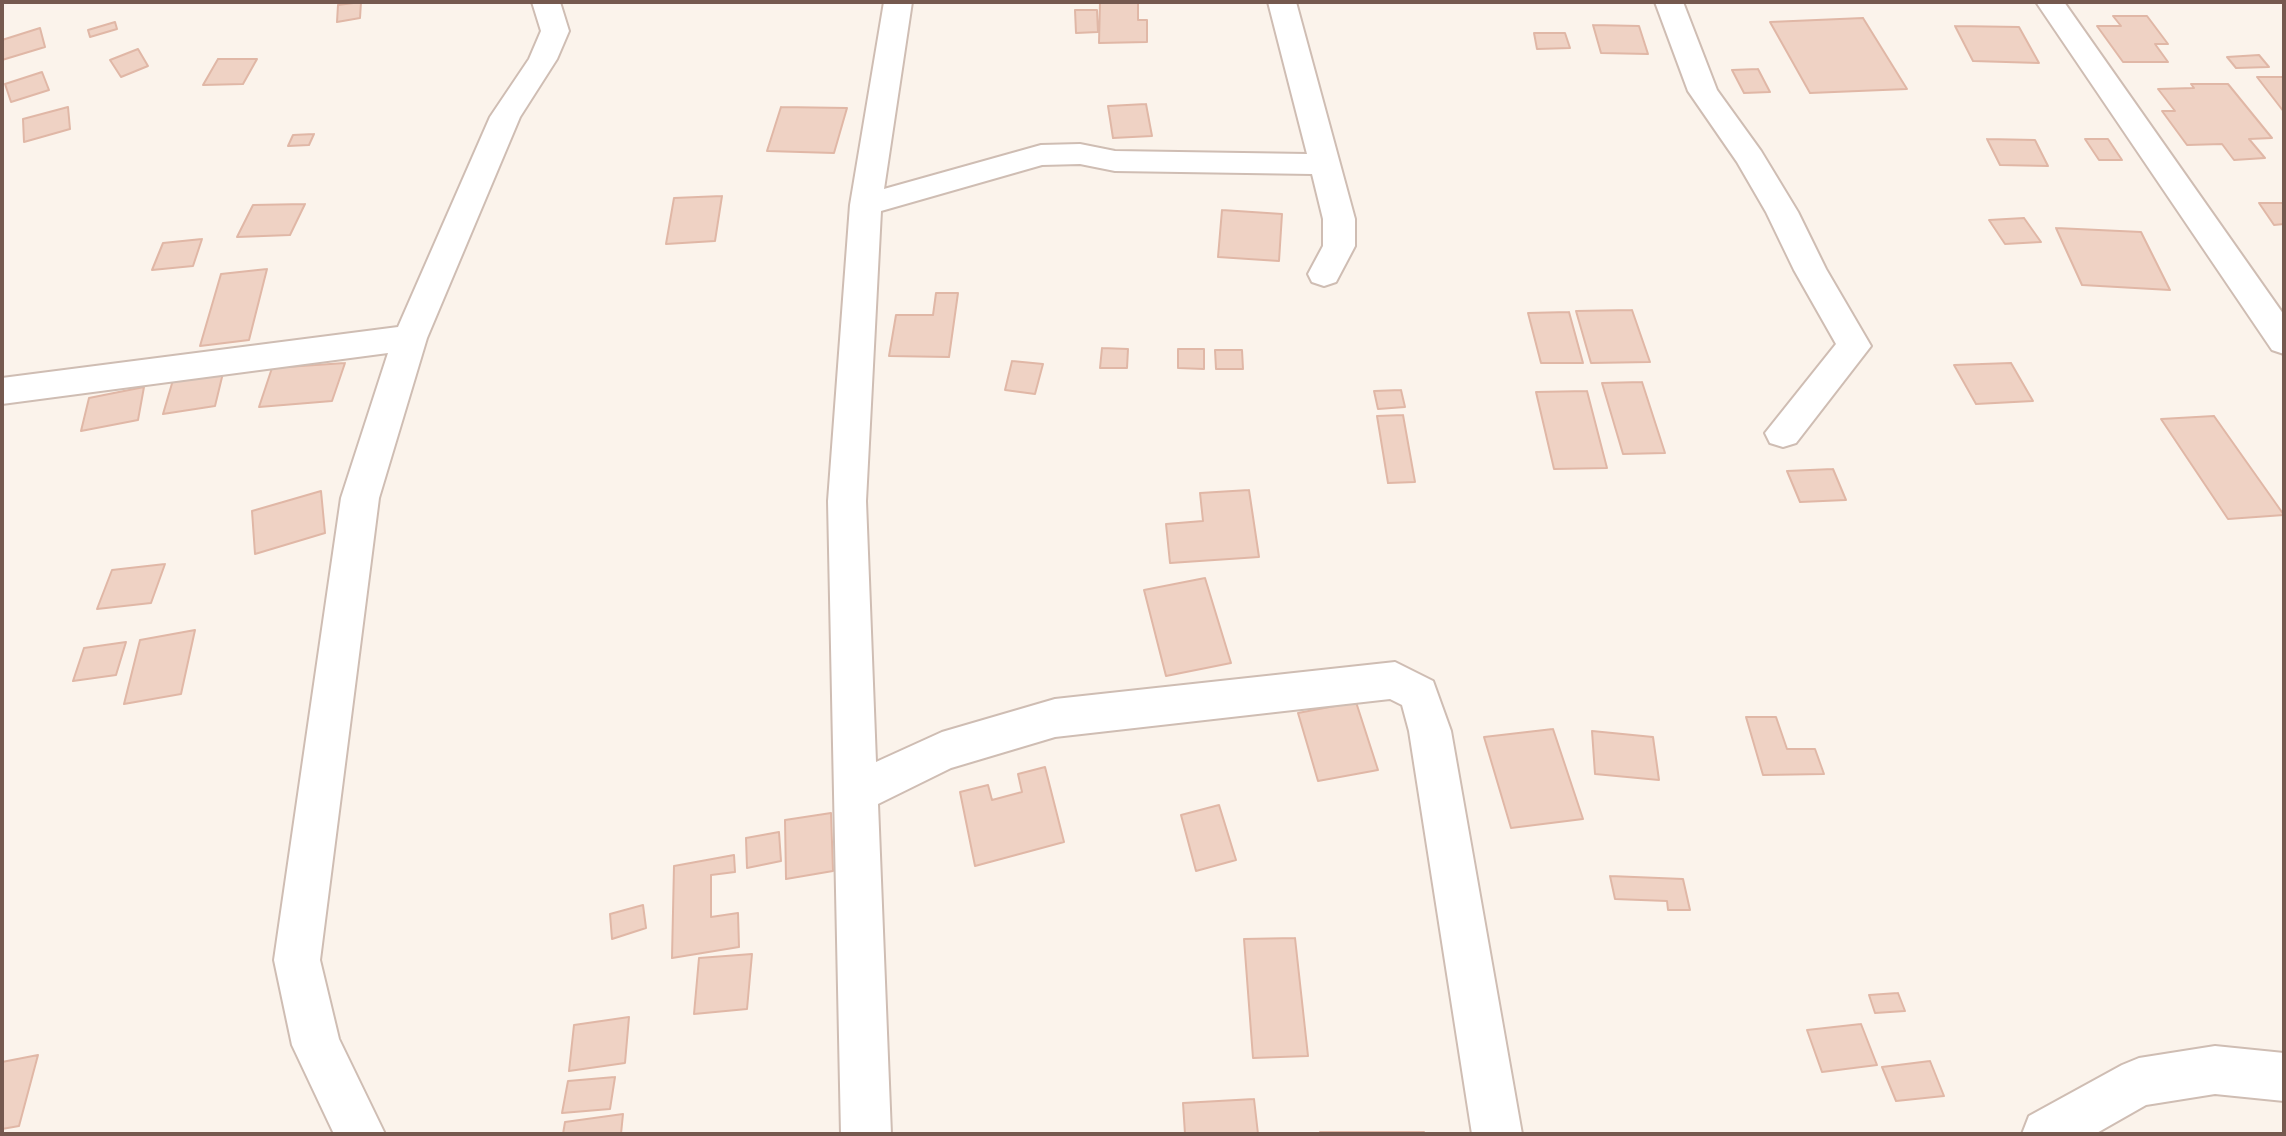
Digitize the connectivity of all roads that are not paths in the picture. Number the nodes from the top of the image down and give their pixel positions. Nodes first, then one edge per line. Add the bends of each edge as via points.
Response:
1 (546, 2) edge
2 (898, 2) edge
3 (1282, 2) edge
4 (1669, 2) edge
5 (2050, 2) edge
6 (1326, 164) junction
7 (866, 205) junction
8 (1324, 274) dead end
9 (410, 338) junction
10 (2284, 341) edge
11 (2, 391) edge
12 (1783, 433) dead end
13 (855, 794) junction
14 (2284, 1077) edge
15 (360, 1134) edge
16 (866, 1134) edge
17 (1497, 1134) edge
18 (2048, 1134) edge

1 - 9 street via 555,31 543,59 505,117
2 - 7 street
3 - 6 street
4 - 12 street via 1703,91 1769,190 1854,346
5 - 10 street
6 - 7 street via 1115,161 1080,154 1041,155
6 - 8 street via 1339,219 1339,246
7 - 13 street via 848,501
9 - 11 street
9 - 15 street via 360,498 297,960 316,1045
13 - 16 street
13 - 17 street via 942,751 1055,718 1395,680 1419,694 1430,731
14 - 18 street via 2214,1070 2139,1082

